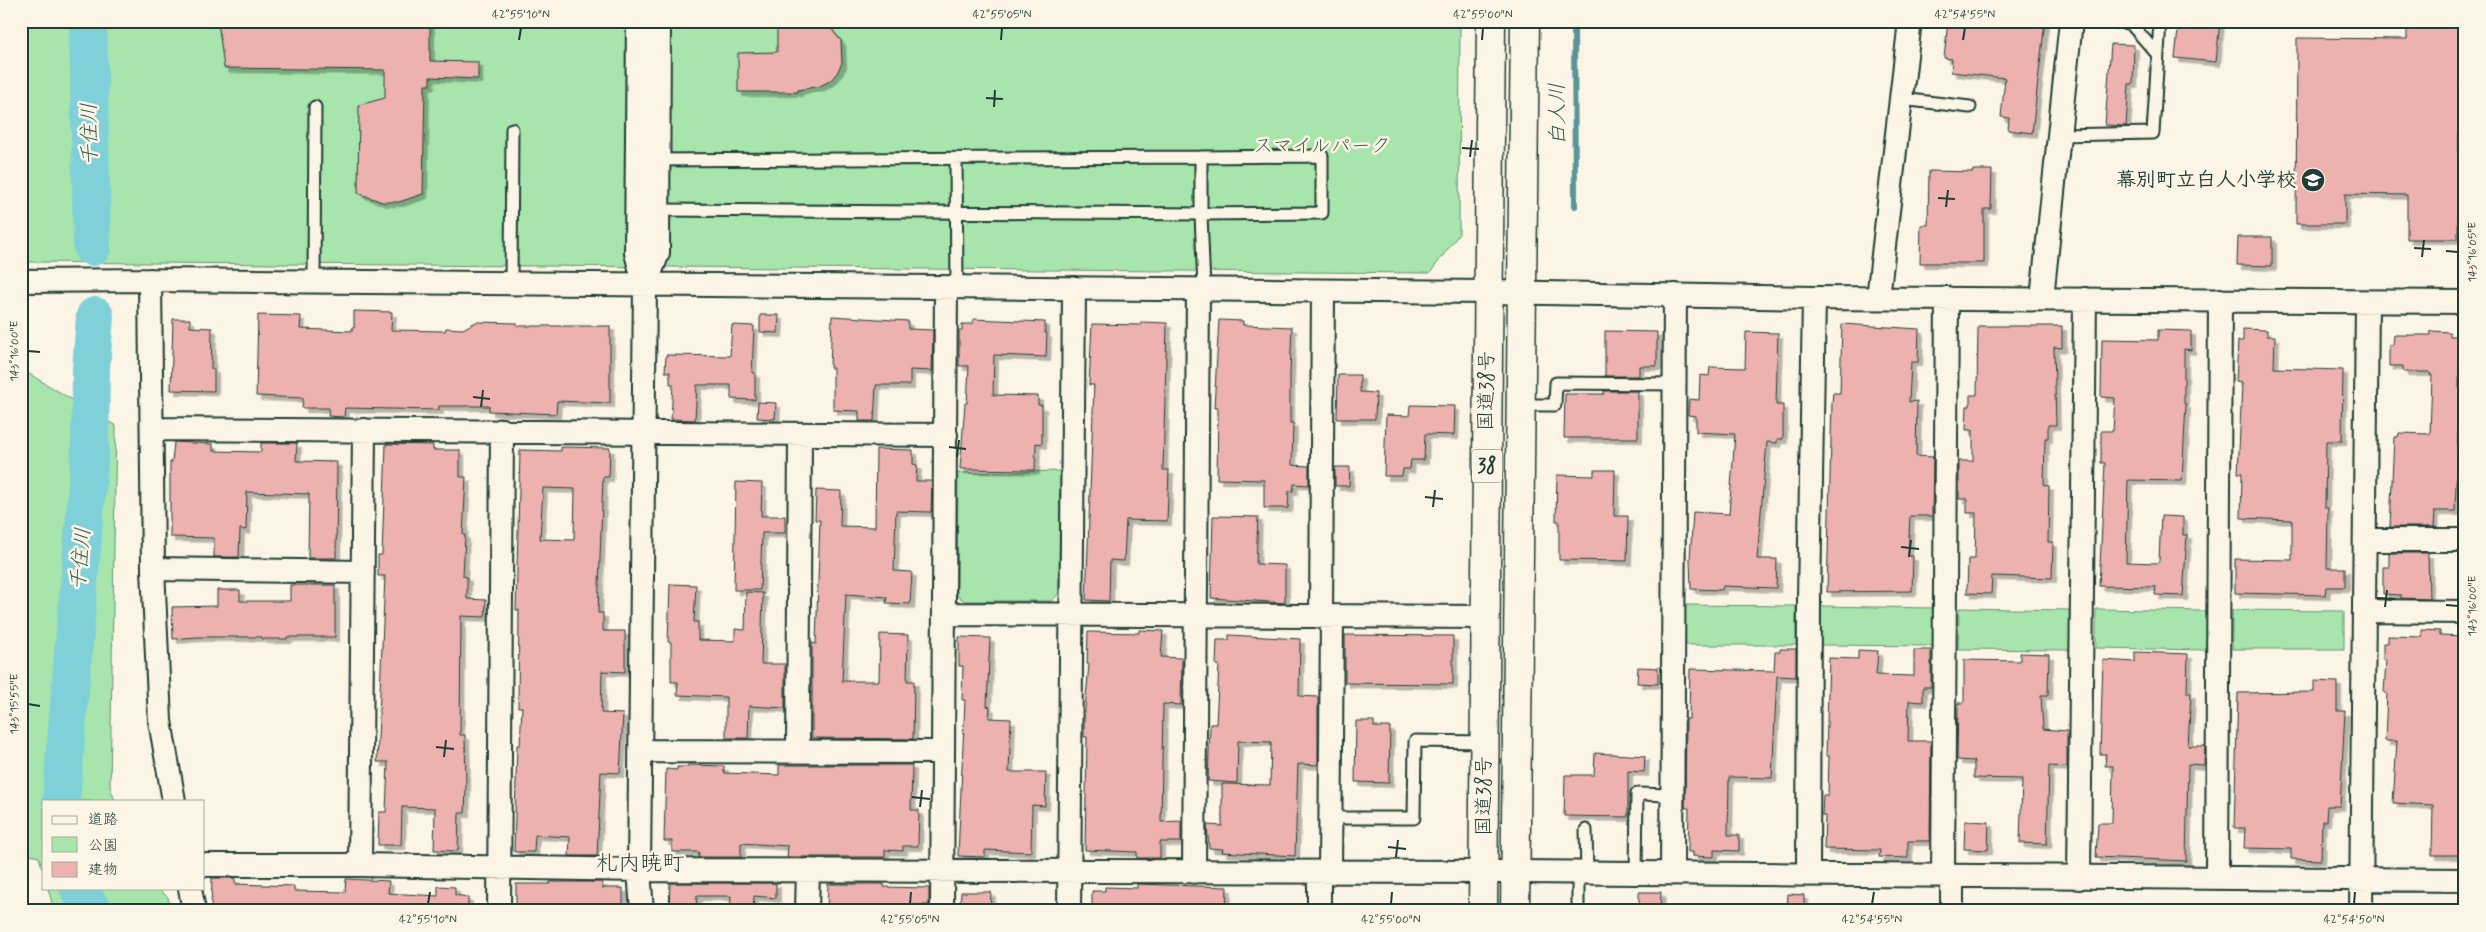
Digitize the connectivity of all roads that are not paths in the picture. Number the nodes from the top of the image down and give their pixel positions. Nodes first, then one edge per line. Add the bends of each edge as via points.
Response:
1 (638, 21) edge
2 (659, 21) edge
3 (1491, 21) edge
4 (1525, 21) edge
5 (1910, 21) edge
6 (2071, 21) edge
7 (2108, 21) edge
8 (2160, 21) edge
9 (2158, 55) junction
10 (1901, 99) junction
11 (315, 107) dead end
12 (1970, 107) dead end
13 (512, 129) dead end
14 (2059, 134) junction
15 (1201, 158) junction
16 (956, 159) junction
17 (648, 160) junction
18 (647, 210) junction
19 (956, 213) junction
20 (1201, 214) junction
21 (150, 280) junction
22 (21, 281) edge
23 (314, 283) junction
24 (511, 285) junction
25 (645, 286) junction
26 (951, 287) junction
27 (1074, 288) junction
28 (1201, 290) junction
29 (1323, 291) junction
30 (1489, 292) junction
31 (1523, 293) junction
32 (1676, 296) junction
33 (1814, 298) junction
34 (1878, 298) junction
35 (1947, 298) junction
36 (2042, 298) junction
37 (2085, 299) junction
38 (2220, 300) junction
39 (2367, 302) junction
40 (2465, 302) edge
41 (1675, 384) junction
42 (1522, 405) junction
43 (152, 429) junction
44 (364, 430) junction
45 (502, 430) junction
46 (645, 431) junction
47 (946, 434) junction
48 (800, 435) junction
49 (2365, 540) junction
50 (2465, 540) edge
51 (153, 570) junction
52 (363, 572) junction
53 (2364, 611) junction
54 (2465, 612) edge
55 (944, 614) junction
56 (1196, 615) junction
57 (1071, 616) junction
58 (1327, 617) junction
59 (1485, 617) junction
60 (1485, 742) junction
61 (798, 750) junction
62 (641, 751) junction
63 (942, 752) junction
64 (1672, 795) junction
65 (174, 800) edge
66 (1330, 818) junction
67 (1586, 830) dead end
68 (205, 865) edge
69 (360, 865) junction
70 (498, 869) junction
71 (640, 870) junction
72 (808, 870) junction
73 (942, 870) junction
74 (1070, 872) junction
75 (1194, 872) junction
76 (1515, 872) junction
77 (1324, 873) junction
78 (1484, 873) junction
79 (1582, 873) junction
80 (1636, 874) junction
81 (1672, 874) junction
82 (1808, 875) junction
83 (1947, 876) junction
84 (2217, 877) junction
85 (2079, 878) junction
86 (2362, 880) junction
87 (2465, 880) edge
88 (190, 890) edge
89 (194, 911) edge
90 (499, 911) edge
91 (642, 911) edge
92 (807, 911) edge
93 (942, 911) edge
94 (1069, 911) edge
95 (1319, 911) edge
96 (1483, 911) edge
97 (1515, 911) edge
98 (1578, 911) edge
99 (1952, 911) edge
100 (2361, 911) edge

1 - 17 street
2 - 17 street
3 - 30 highway, 国道38号 / 38
4 - 31 highway, 国道38号 / 38
5 - 10 street
6 - 14 street
7 - 9 lane via 2130,23
8 - 9 lane
9 - 14 lane via 2153,134
10 - 12 lane
10 - 34 street
11 - 23 lane
13 - 24 lane
14 - 36 street
15 - 16 lane
15 - 20 lane
15 - 20 lane via 1322,156 1322,213
16 - 17 lane
16 - 19 lane
17 - 18 street
18 - 19 lane
18 - 25 street via 636,254
19 - 20 lane
19 - 26 lane
20 - 28 lane
21 - 22 street
21 - 23 street
21 - 43 street
23 - 24 street
24 - 25 street
25 - 26 street
25 - 46 street
26 - 27 street
26 - 47 street
27 - 28 street
27 - 57 street
28 - 29 street
28 - 56 street
29 - 30 street
29 - 58 street
30 - 31 street
30 - 59 highway, 国道38号 / 38
31 - 32 street
31 - 42 highway, 国道38号 / 38
32 - 33 street
32 - 41 street
33 - 34 street
33 - 82 street via 1808,599
34 - 35 street
35 - 36 street
35 - 83 street
36 - 37 street
37 - 38 street
37 - 85 street
38 - 39 street
38 - 84 street
39 - 40 street
39 - 49 street
41 - 42 lane via 1556,383 1555,405
41 - 64 street
42 - 76 highway, 国道38号 / 38
43 - 44 street
43 - 51 street
44 - 45 street
44 - 52 street
45 - 46 street
45 - 70 street
46 - 48 street
46 - 62 street
47 - 48 street
47 - 55 street
48 - 61 street
49 - 50 street
49 - 53 street
51 - 52 street
51 - 65 street via 160,721
52 - 69 street
53 - 54 street
53 - 86 street
55 - 57 street
55 - 63 street
56 - 57 street
56 - 58 street
56 - 75 street
57 - 74 street
58 - 59 street
58 - 66 street
59 - 60 highway, 国道38号 / 38
60 - 66 lane via 1415,741 1414,818
60 - 78 highway, 国道38号 / 38
61 - 62 street
61 - 63 street
62 - 71 street
63 - 73 street
64 - 80 lane via 1637,794
64 - 81 street
66 - 77 street
67 - 79 lane
68 - 69 street
69 - 70 street
70 - 71 street
70 - 90 street
71 - 72 street
71 - 91 street
72 - 73 street
72 - 92 street
73 - 74 street
73 - 93 street
74 - 75 street
74 - 94 street
75 - 77 street
76 - 78 street
76 - 79 street
76 - 97 highway, 国道38号 / 38
77 - 78 street
77 - 95 street
78 - 96 highway, 国道38号 / 38
79 - 80 street
79 - 98 lane
80 - 81 street
81 - 82 street
82 - 83 street
83 - 85 street
83 - 99 street
84 - 85 street
84 - 86 street
86 - 87 street
86 - 100 street
88 - 89 street

